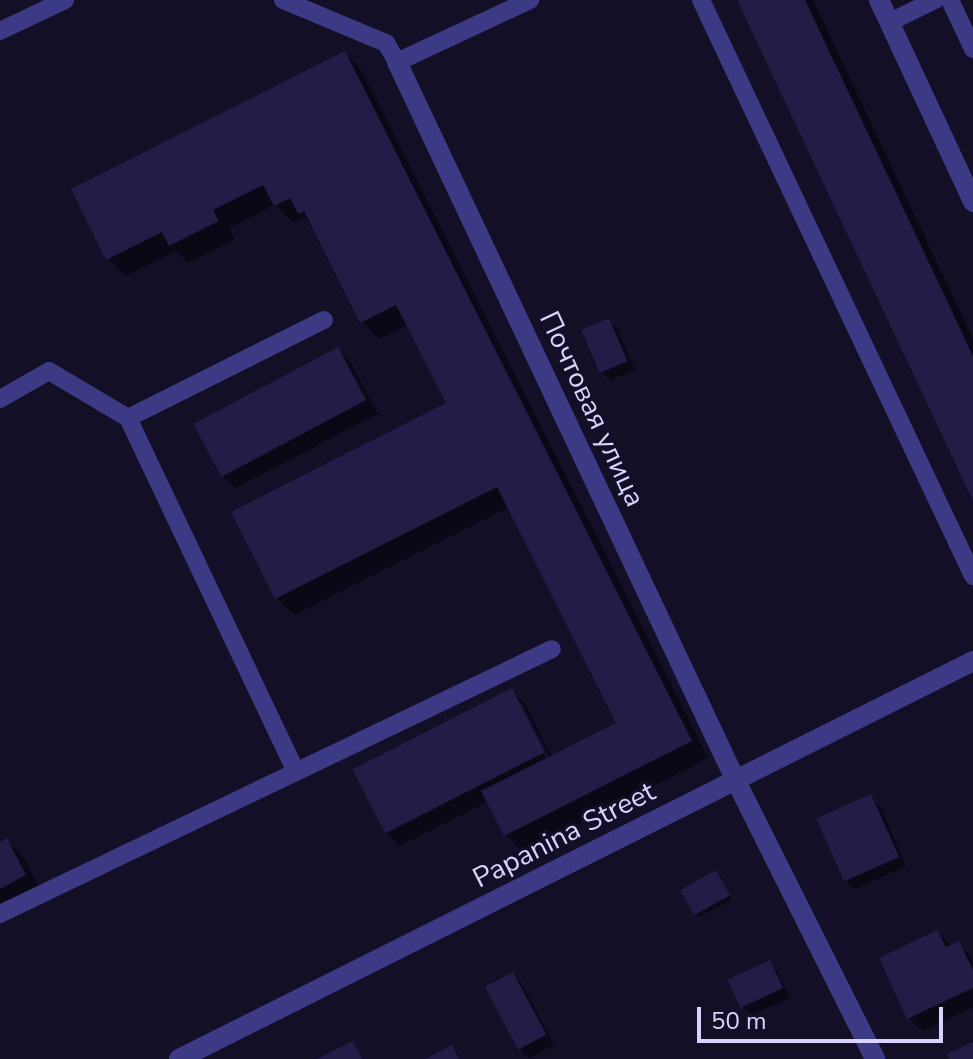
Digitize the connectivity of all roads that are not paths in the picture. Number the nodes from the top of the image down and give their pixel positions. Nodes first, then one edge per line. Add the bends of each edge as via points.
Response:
1 (65, 0) edge
2 (283, 0) edge
3 (530, 0) edge
4 (701, 0) edge
5 (879, 0) edge
6 (935, 0) edge
7 (950, 0) edge
8 (890, 22) junction
9 (0, 31) edge
10 (973, 49) edge
11 (397, 62) junction
12 (973, 202) edge
13 (324, 320) dead end
14 (0, 399) edge
15 (128, 418) junction
16 (973, 576) edge
17 (552, 649) dead end
18 (973, 661) edge
19 (296, 772) junction
20 (736, 781) junction
21 (0, 914) edge
22 (179, 1059) edge
23 (875, 1059) edge

1 - 9 lane
2 - 11 lane via 386,43
3 - 11 lane
4 - 16 lane
5 - 8 street
6 - 8 lane
7 - 10 lane
8 - 12 street
11 - 20 street, Почтовая улица
13 - 15 lane
14 - 15 lane via 49,371
15 - 19 lane
17 - 19 lane
18 - 20 street, Papanina Street
19 - 21 lane
20 - 22 street, Papanina Street
20 - 23 street, Почтовая улица

